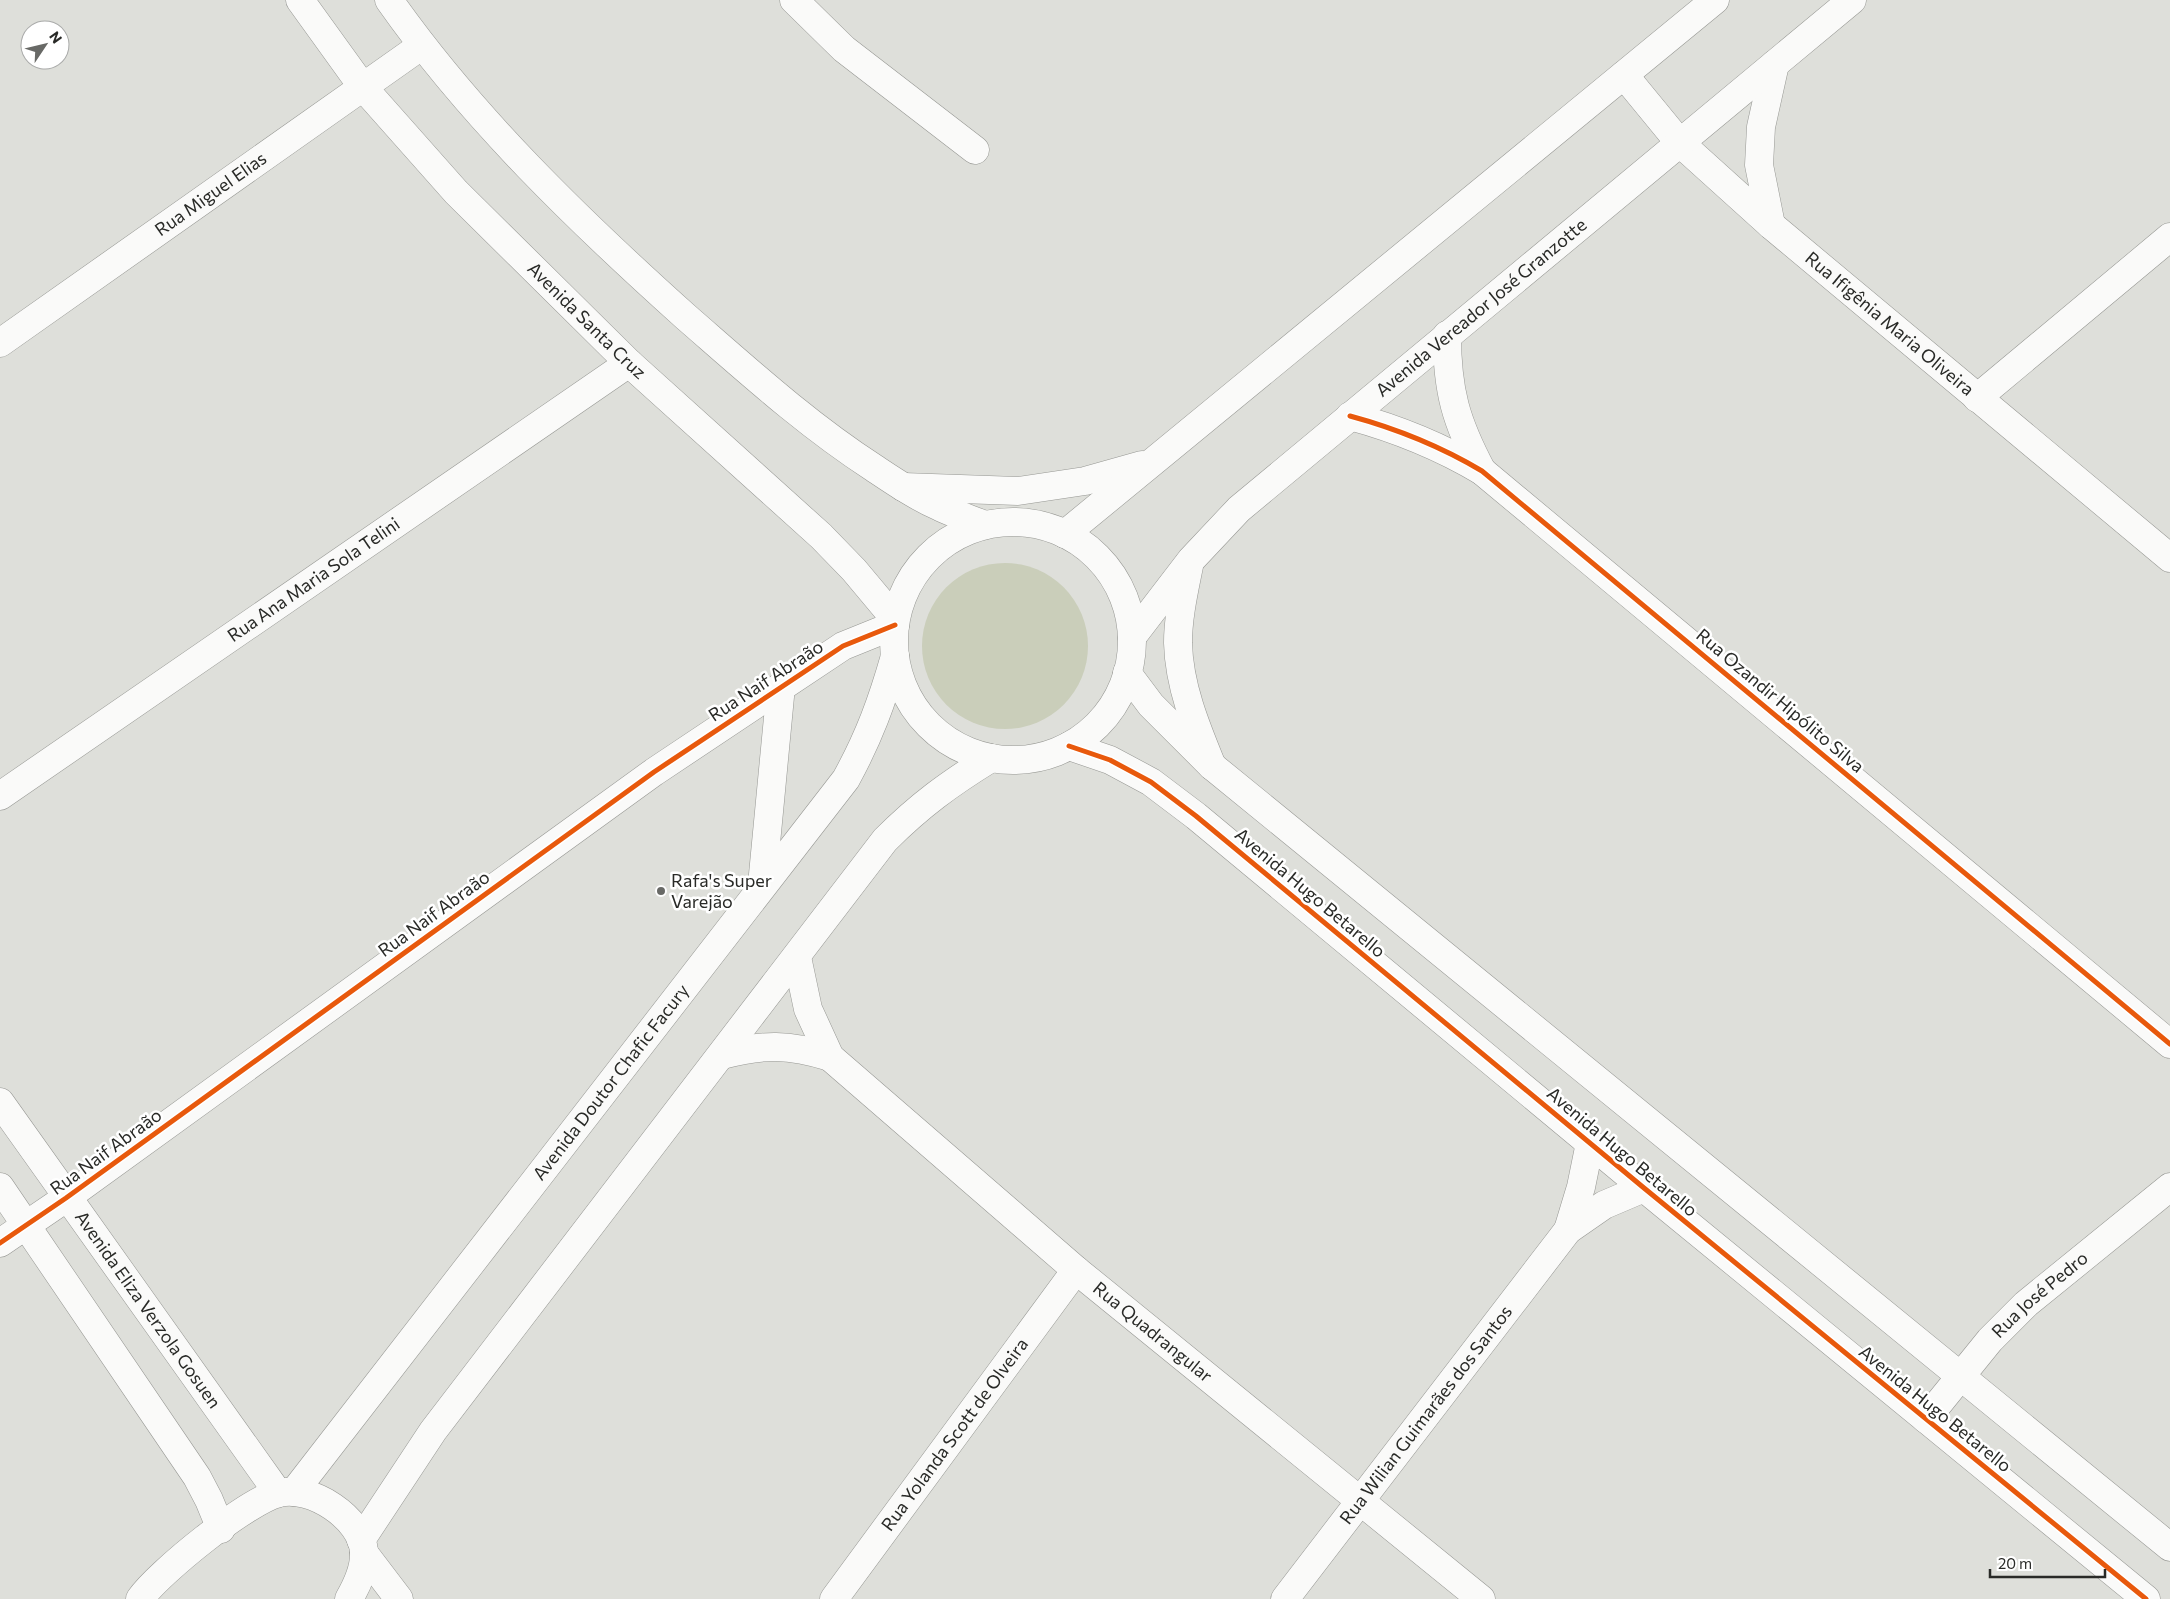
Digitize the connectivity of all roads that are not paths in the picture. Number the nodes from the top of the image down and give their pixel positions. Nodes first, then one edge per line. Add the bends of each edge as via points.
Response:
1 (300, 0) edge
2 (389, 0) edge
3 (794, 0) edge
4 (1715, 0) edge
5 (1852, 0) edge
6 (421, 46) junction
7 (1774, 64) junction
8 (1624, 75) junction
9 (362, 86) junction
10 (1678, 142) junction
11 (975, 150) dead end
12 (1771, 225) junction
13 (2170, 236) edge
14 (1447, 335) junction
15 (0, 343) edge
16 (629, 363) junction
17 (1977, 398) junction
18 (1350, 416) junction
19 (1153, 462) junction
20 (1482, 472) junction
21 (902, 487) junction
22 (985, 524) junction
23 (1065, 534) junction
24 (2170, 558) edge
25 (1191, 560) junction
26 (895, 622) junction
27 (1132, 637) junction
28 (895, 656) junction
29 (1127, 673) junction
30 (781, 686) junction
31 (1069, 746) junction
32 (991, 758) junction
33 (1212, 766) junction
34 (0, 796) edge
35 (762, 885) junction
36 (797, 957) junction
37 (2170, 1044) edge
38 (722, 1055) junction
39 (830, 1057) junction
40 (0, 1102) edge
41 (1590, 1143) junction
42 (2170, 1186) edge
43 (0, 1187) edge
44 (1644, 1188) junction
45 (66, 1198) junction
46 (26, 1225) junction
47 (1568, 1230) junction
48 (0, 1243) edge
49 (1076, 1270) junction
50 (1961, 1376) junction
51 (1926, 1419) junction
52 (286, 1493) junction
53 (1360, 1499) junction
54 (221, 1528) junction
55 (363, 1547) junction
56 (2170, 1547) edge
57 (145, 1593) edge
58 (123, 1599) edge
59 (349, 1599) edge
60 (399, 1599) edge
61 (834, 1599) edge
62 (1285, 1599) edge
63 (1481, 1599) edge
64 (2146, 1599) edge

1 - 9 street, Avenida Santa Cruz
2 - 6 street
3 - 11 street via 844,50
4 - 8 street
5 - 7 street, Avenida Vereador José Granzotte
6 - 9 street, Rua Miguel Elias
6 - 21 street via 530,167 640,275 777,397 842,448
7 - 10 street, Avenida Vereador José Granzotte
7 - 12 street via 1761,127 1759,165
8 - 10 street, Rua Ifigênia Maria Oliveira
8 - 19 street
9 - 15 street, Rua Miguel Elias
9 - 16 street, Avenida Santa Cruz via 456,192
10 - 12 street, Rua Ifigênia Maria Oliveira
10 - 14 street, Avenida Vereador José Granzotte
12 - 17 street, Rua Ifigênia Maria Oliveira
13 - 17 street
14 - 18 street, Avenida Vereador José Granzotte
14 - 20 street, Rua Ozandir Hipólito Silva via 1447,371 1453,406 1465,440
16 - 26 street, Avenida Santa Cruz via 821,536 854,570
16 - 34 street, Rua Ana Maria Sola Telini
17 - 24 street, Rua Ifigênia Maria Oliveira
18 - 20 street, Rua Ozandir Hipólito Silva via 1419,438
18 - 25 street, Avenida Vereador José Granzotte via 1238,509
19 - 21 street via 1085,481 1018,491
19 - 23 street
20 - 37 street, Rua Ozandir Hipólito Silva
21 - 22 street via 940,507
22 - 23 street via 1012,521 1040,524
22 - 26 street via 959,534 936,549 924,562 904,592
23 - 27 street via 1092,552 1113,576 1127,605
25 - 27 street, Avenida Vereador José Granzotte
25 - 33 street via 1178,644 1184,691
26 - 28 street
26 - 30 street, Rua Naif Abraão via 844,646
27 - 29 street
28 - 32 street via 905,692 926,722 956,745
28 - 35 street, Avenida Doutor Chafic Facury via 882,701 846,779
29 - 31 street via 1119,696 1106,716
29 - 33 street, Avenida Hugo Betarello via 1151,705
30 - 35 street
30 - 45 street, Rua Naif Abraão via 646,778
31 - 32 street via 1044,756 1017,760
31 - 41 street, Avenida Hugo Betarello via 1110,760 1151,782
32 - 36 street via 944,787 885,840
33 - 50 street, Avenida Hugo Betarello
35 - 52 street, Avenida Doutor Chafic Facury
36 - 38 street
36 - 39 street, Rua Quadrangular via 808,1009
38 - 39 street, Rua Quadrangular via 749,1047 776,1045 804,1048
38 - 55 street via 433,1431
39 - 49 street, Rua Quadrangular
40 - 45 street, Avenida Eliza Verzola Gosuen
41 - 44 street, Avenida Hugo Betarello
41 - 47 street, Rua Wilian Guimarães dos Santos
42 - 50 street, Rua José Pedro via 2026,1304 1990,1340
43 - 46 street
44 - 47 street, Rua Wilian Guimarães dos Santos via 1604,1205
44 - 51 street, Avenida Hugo Betarello
45 - 46 street, Rua Naif Abraão
45 - 52 street, Avenida Eliza Verzola Gosuen
46 - 48 street, Rua Naif Abraão
46 - 54 street via 197,1477
47 - 53 street, Rua Wilian Guimarães dos Santos
49 - 53 street, Rua Quadrangular
49 - 61 street, Rua Yolanda Scott de Olveira
50 - 51 street, Rua José Pedro
50 - 56 street, Avenida Hugo Betarello
51 - 64 street, Avenida Hugo Betarello
52 - 54 street via 253,1506
52 - 55 street via 316,1496 336,1508
53 - 62 street, Rua Wilian Guimarães dos Santos
53 - 63 street, Rua Quadrangular
54 - 57 street via 178,1560
55 - 59 street via 360,1579
55 - 60 street
57 - 58 street

